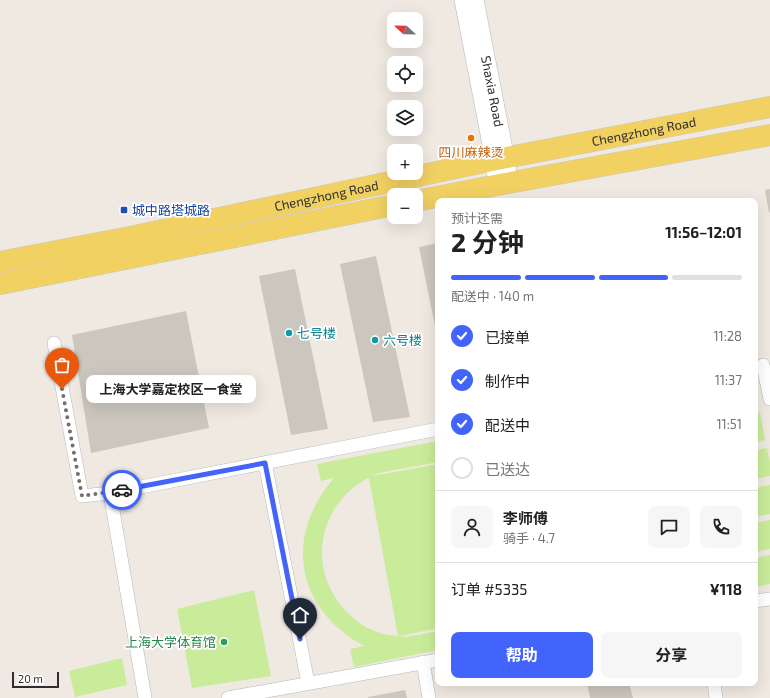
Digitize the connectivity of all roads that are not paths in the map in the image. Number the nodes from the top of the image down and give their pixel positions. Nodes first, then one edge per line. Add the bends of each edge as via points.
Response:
1 (463, 0) edge
2 (475, 0) edge
3 (770, 107) edge
4 (770, 135) edge
5 (500, 159) junction
6 (503, 184) junction
7 (423, 200) edge
8 (387, 206) edge
9 (0, 262) edge
10 (0, 284) edge
11 (54, 343) dead end
12 (763, 365) edge
13 (770, 399) edge
14 (435, 430) edge
15 (265, 463) junction
16 (110, 493) junction
17 (770, 599) edge
18 (758, 601) edge
19 (435, 660) edge
20 (423, 662) junction
21 (308, 683) junction
22 (714, 686) edge
23 (145, 698) edge
24 (228, 698) edge
25 (429, 698) edge
26 (716, 698) edge

1 - 5 street
2 - 5 street, Shaxia Road
3 - 5 main road, Chengzhong Road
4 - 6 main road, Chengzhong Road
5 - 6 street, Shaxia Road
5 - 9 main road, Chengzhong Road
6 - 7 main road, Chengzhong Road
8 - 10 main road, Chengzhong Road
11 - 16 street via 82,496
12 - 13 street
14 - 15 street
15 - 16 street
15 - 21 street
16 - 23 street
17 - 18 street
19 - 20 street
20 - 21 street
20 - 25 street
21 - 24 street
22 - 26 street

